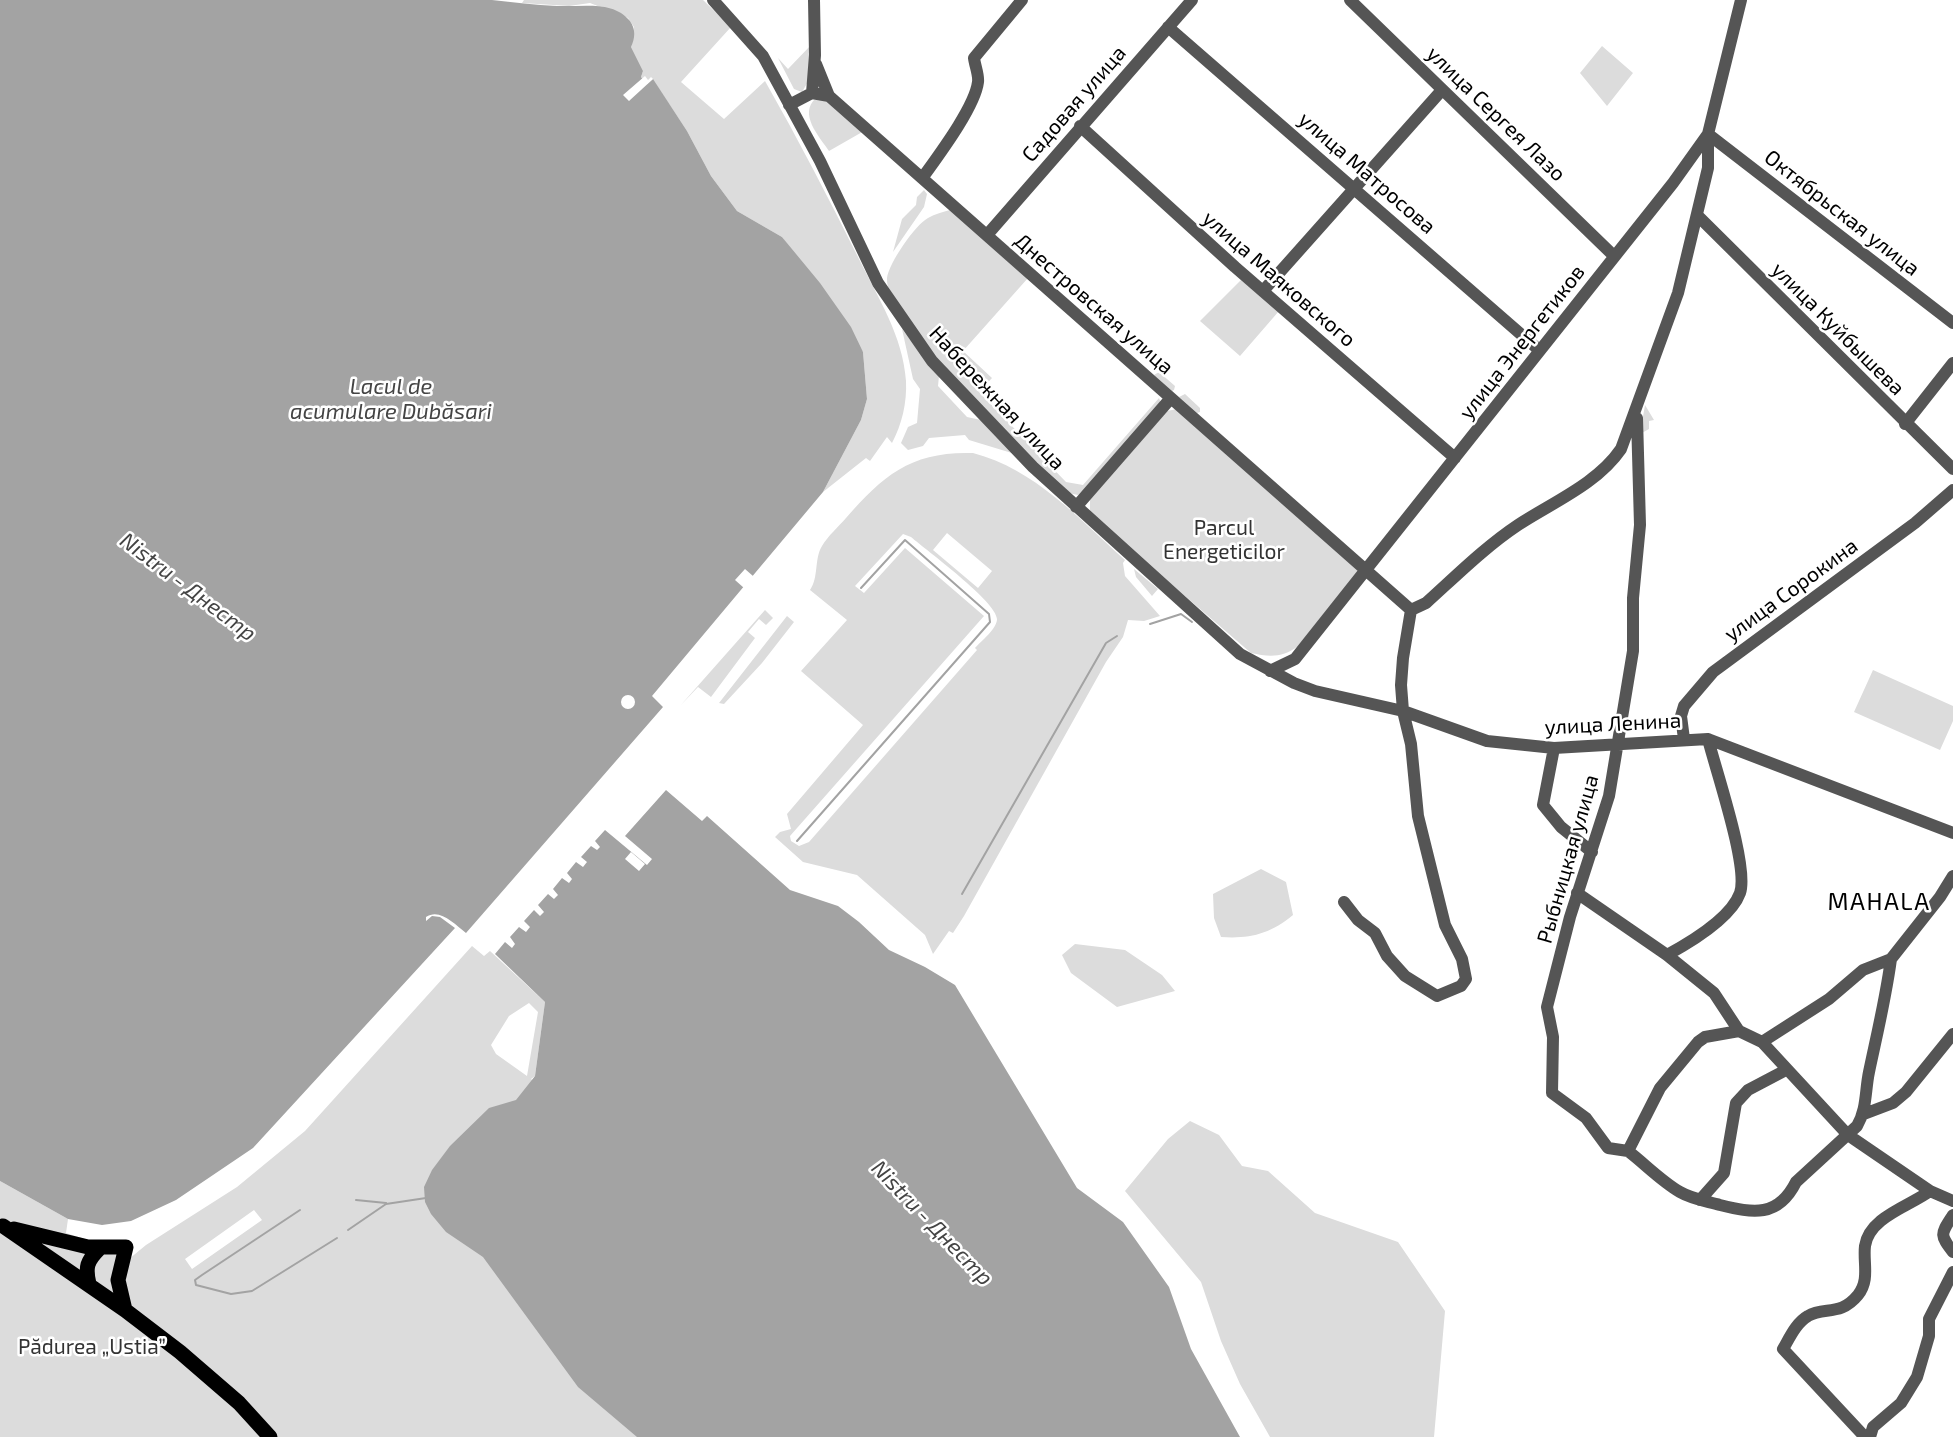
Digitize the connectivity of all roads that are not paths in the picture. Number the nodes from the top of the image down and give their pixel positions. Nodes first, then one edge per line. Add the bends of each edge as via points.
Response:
1 (713, 0) edge
2 (814, 0) edge
3 (1022, 0) edge
4 (1192, 0) edge
5 (1350, 0) edge
6 (1741, 0) edge
7 (1168, 27) junction
8 (815, 62) junction
9 (1442, 90) junction
10 (812, 93) junction
11 (829, 96) junction
12 (789, 105) junction
13 (1080, 126) junction
14 (1708, 134) junction
15 (923, 177) junction
16 (1356, 189) junction
17 (1697, 216) junction
18 (987, 235) junction
19 (1614, 256) junction
20 (1263, 291) junction
21 (1953, 323) edge
22 (1539, 350) junction
23 (1953, 363) edge
24 (1171, 398) junction
25 (1637, 411) junction
26 (1905, 424) junction
27 (1455, 458) junction
28 (1953, 469) edge
29 (1953, 490) edge
30 (1076, 507) junction
31 (1366, 570) junction
32 (1411, 610) junction
33 (1270, 671) junction
34 (1403, 711) junction
35 (1684, 739) junction
36 (1708, 739) junction
37 (1617, 746) junction
38 (1554, 748) junction
39 (1953, 833) edge
40 (1592, 852) junction
41 (1953, 876) edge
42 (1577, 893) junction
43 (1344, 902) dead end
44 (1667, 955) junction
45 (1891, 959) junction
46 (1739, 1032) junction
47 (1953, 1034) edge
48 (1762, 1042) junction
49 (1786, 1070) junction
50 (1864, 1114) junction
51 (1848, 1136) junction
52 (1628, 1151) junction
53 (1930, 1191) junction
54 (1700, 1200) junction
55 (1953, 1200) edge
56 (1953, 1215) edge
57 (99, 1249) junction
58 (1953, 1252) edge
59 (1953, 1272) edge
60 (89, 1284) junction
61 (125, 1310) junction
62 (270, 1437) edge
63 (1868, 1437) edge

1 - 12 street, Набережная улица via 763,56
2 - 8 street
3 - 15 street via 974,58 978,81 974,94
4 - 7 street, Садовая улица
5 - 9 street, улица Сергея Лазо
6 - 14 street, улица Энергетиков
7 - 13 street, Садовая улица
7 - 16 street, улица Матросова
8 - 10 street
8 - 11 street
9 - 16 street
9 - 19 street, улица Сергея Лазо
10 - 11 street
10 - 12 street
11 - 15 street, Днестровская улица
12 - 30 street, Набережная улица via 820,160 873,275 917,343 1033,467
13 - 18 street, Садовая улица
13 - 20 street, улица Маяковского
14 - 17 street via 1708,168
14 - 19 street, улица Энергетиков
14 - 21 street, Октябрьская улица
15 - 18 street, Днестровская улица
16 - 20 street
16 - 22 street, улица Матросова
17 - 25 street via 1678,293
17 - 26 street, улица Куйбышева
18 - 24 street, Днестровская улица
19 - 22 street, улица Энергетиков
20 - 27 street, улица Маяковского
22 - 27 street, улица Энергетиков
23 - 26 street
24 - 30 street
24 - 31 street, Днестровская улица
25 - 32 street via 1622,449 1602,469 1575,491 1516,526 1426,603
25 - 37 street, Рыбницкая улица via 1640,525 1633,598 1634,651
26 - 28 street, улица Куйбышева
27 - 31 street, улица Энергетиков
29 - 35 street, улица Сорокина via 1915,523 1713,672 1684,706
30 - 33 street, Набережная улица via 1215,633 1240,654
31 - 32 street, Днестровская улица
31 - 33 street, улица Энергетиков via 1295,659
32 - 34 street via 1403,658
33 - 34 street, улица Ленина via 1326,694
34 - 38 street, улица Ленина via 1487,741
34 - 43 street via 1432,880 1445,925 1467,974 1461,986 1437,996 1405,976 1387,956 1375,933
35 - 36 street, улица Ленина
35 - 37 street, улица Ленина
36 - 39 street, улица Ленина
36 - 44 street via 1741,865 1740,893 1700,937
37 - 38 street, улица Ленина
37 - 40 street, Рыбницкая улица via 1609,796
38 - 40 street via 1543,805 1561,827
40 - 42 street, Рыбницкая улица
41 - 45 street
42 - 44 street
42 - 52 street, Рыбницкая улица via 1547,1007 1554,1037 1551,1088 1552,1093 1586,1118 1608,1148
44 - 46 street via 1714,993
45 - 48 street via 1863,970 1829,999
45 - 50 street
46 - 48 street
46 - 52 street via 1698,1041 1660,1088
47 - 50 street via 1906,1092 1893,1103
48 - 49 street
49 - 51 street
49 - 54 street via 1748,1090 1737,1103 1724,1173
50 - 51 street
51 - 53 street
51 - 54 street via 1796,1182 1777,1206 1752,1211
52 - 54 street via 1679,1191
53 - 55 street
53 - 63 street via 1883,1218 1870,1234 1865,1245 1864,1281 1858,1295 1842,1309 1810,1314 1783,1349
56 - 58 street via 1942,1238
57 - 60 main road via 88,1260
57 - 60 main road via 3,1226
57 - 61 main road via 126,1248 118,1280
59 - 63 street via 1929,1319 1929,1336 1917,1377 1901,1403 1873,1427
60 - 61 main road
61 - 62 main road via 214,1380

